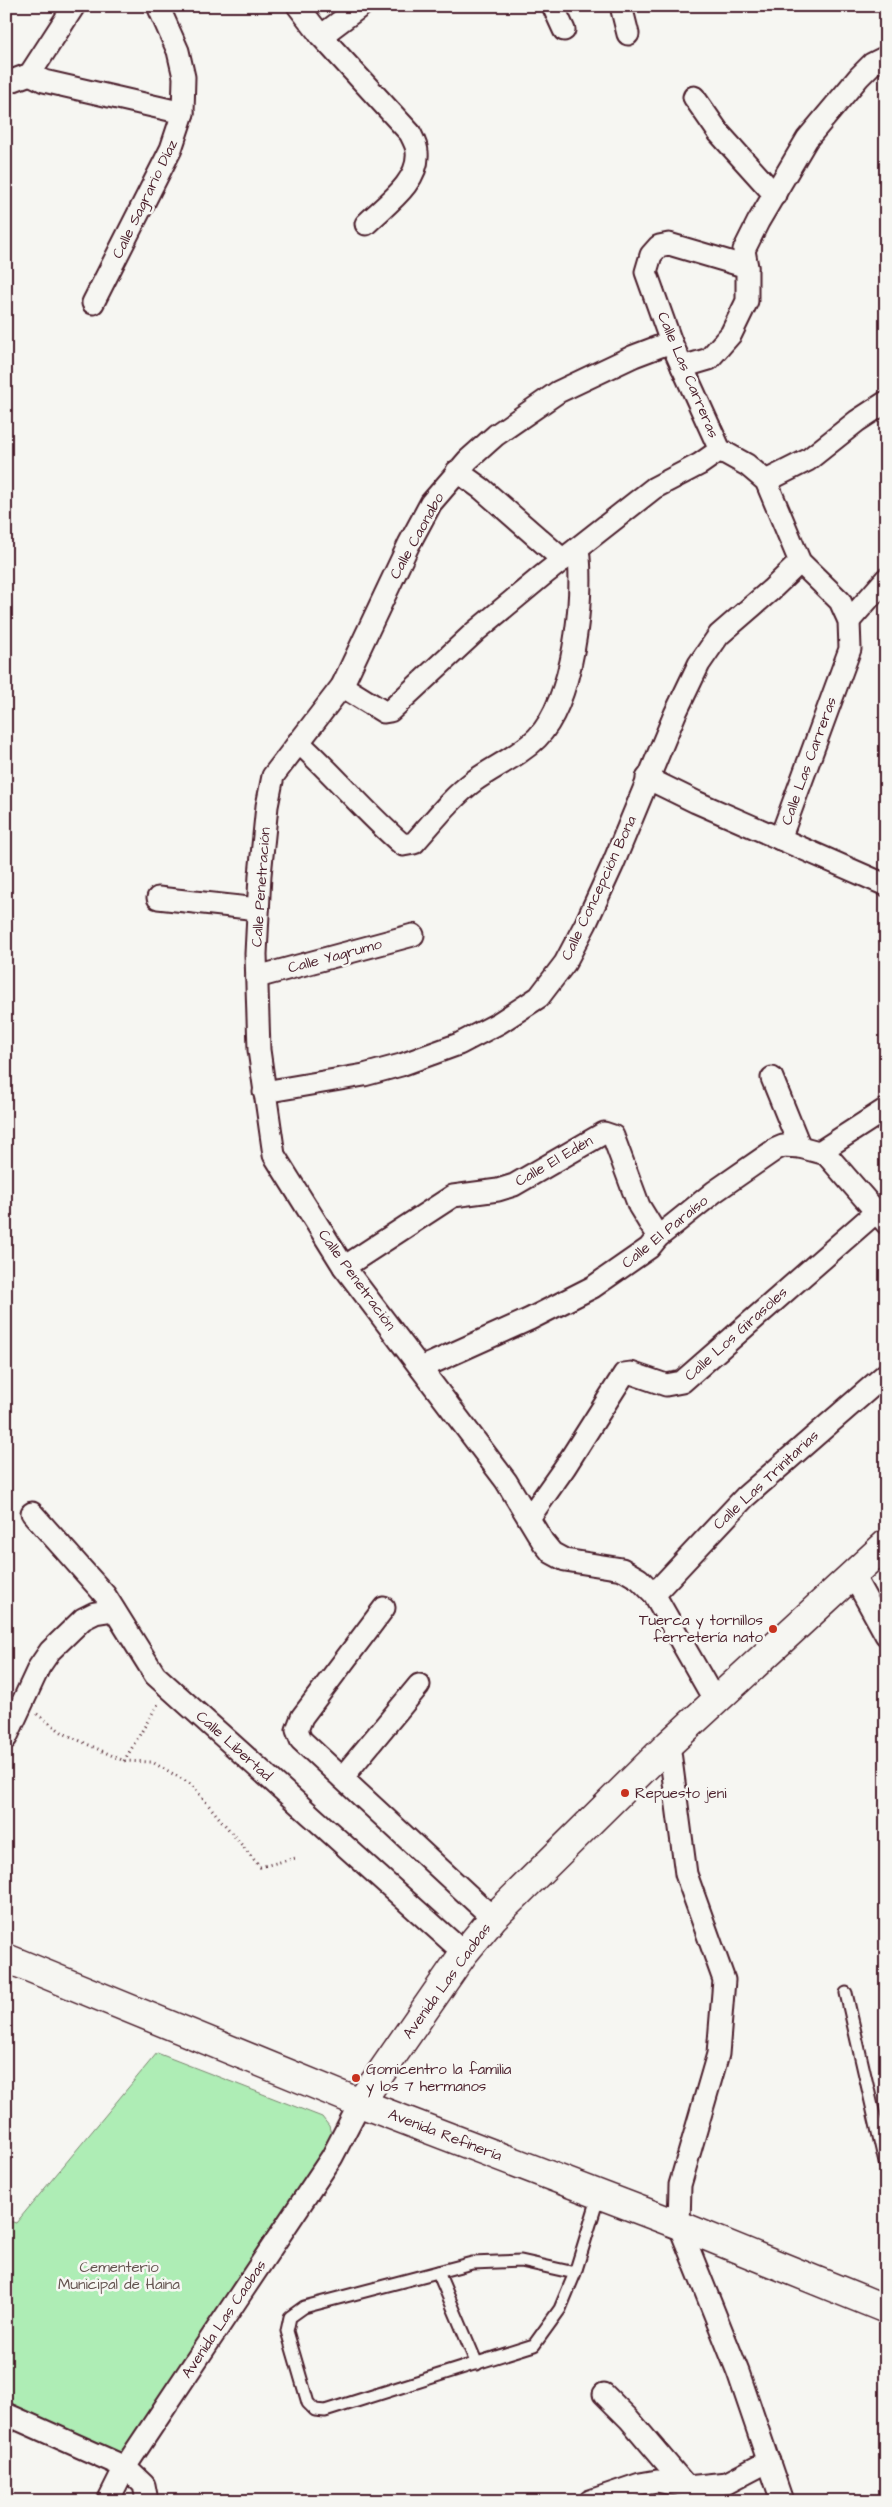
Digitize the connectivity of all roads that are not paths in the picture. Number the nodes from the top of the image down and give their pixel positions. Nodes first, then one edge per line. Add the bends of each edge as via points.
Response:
1 (74, 6) edge
2 (158, 6) edge
3 (298, 6) edge
4 (360, 6) edge
5 (552, 6) edge
6 (621, 6) edge
7 (564, 30) dead end
8 (628, 34) dead end
9 (321, 36) junction
10 (886, 57) edge
11 (30, 74) junction
12 (6, 83) edge
13 (694, 97) dead end
14 (183, 113) junction
15 (775, 195) junction
16 (366, 224) dead end
17 (747, 267) junction
18 (93, 304) dead end
19 (671, 342) junction
20 (682, 367) junction
21 (886, 402) edge
22 (720, 450) junction
23 (456, 471) junction
24 (766, 481) junction
25 (571, 555) junction
26 (800, 562) junction
27 (886, 579) edge
28 (849, 621) junction
29 (342, 686) junction
30 (298, 742) junction
31 (647, 778) junction
32 (780, 839) junction
33 (886, 885) edge
34 (158, 898) dead end
35 (258, 909) junction
36 (413, 935) dead end
37 (257, 977) junction
38 (772, 1078) dead end
39 (264, 1092) junction
40 (886, 1109) edge
41 (800, 1147) junction
42 (822, 1151) junction
43 (881, 1217) edge
44 (658, 1237) junction
45 (344, 1267) junction
46 (421, 1368) junction
47 (886, 1374) edge
48 (32, 1513) dead end
49 (529, 1518) junction
50 (886, 1544) edge
51 (853, 1574) junction
52 (654, 1594) junction
53 (384, 1608) dead end
54 (114, 1610) junction
55 (886, 1635) edge
56 (419, 1685) dead end
57 (716, 1701) junction
58 (6, 1738) edge
59 (669, 1744) junction
60 (342, 1778) junction
61 (493, 1918) junction
62 (464, 1953) junction
63 (6, 1958) edge
64 (846, 1992) dead end
65 (360, 2103) junction
66 (886, 2167) edge
67 (599, 2195) junction
68 (679, 2225) junction
69 (438, 2272) junction
70 (575, 2272) junction
71 (886, 2309) edge
72 (477, 2364) junction
73 (604, 2394) dead end
74 (6, 2414) edge
75 (769, 2461) junction
76 (125, 2467) junction
77 (687, 2487) junction
78 (108, 2501) edge
79 (147, 2501) edge
80 (590, 2501) edge
81 (782, 2501) edge

1 - 11 street
2 - 14 street, Calle Sagrario Díaz via 178,51 184,77
3 - 9 street
4 - 9 street
5 - 7 street
6 - 8 street
9 - 16 street via 410,133 418,150 416,168 406,185
10 - 15 street via 872,64 859,77 806,140
11 - 12 street
11 - 14 street via 44,81
13 - 15 street via 719,133
14 - 18 street, Calle Sagrario Díaz via 172,150
15 - 17 street via 744,250
17 - 19 street, Calle Las Carreras via 669,244 659,246 651,255 646,272
17 - 20 street via 747,301 730,334 709,359
19 - 20 street, Calle Las Carreras
19 - 23 street, Calle Caonabo via 558,392 496,435
20 - 22 street, Calle Las Carreras
21 - 24 street via 808,460
22 - 24 street, Calle Las Carreras via 747,465
22 - 25 street via 654,488
23 - 25 street
23 - 29 street, Calle Caonabo via 431,503 408,544
24 - 26 street, Calle Las Carreras
25 - 29 street via 476,631 390,711 384,712
25 - 30 street via 581,580 580,603 562,694 548,724 526,748 458,794 414,844 403,844 380,825
26 - 28 street, Calle Las Carreras via 840,601
26 - 31 street, Calle Concepción Bona via 719,634 699,664
27 - 28 street
28 - 32 street, Calle Las Carreras via 850,649
29 - 30 street, Calle Caonabo
30 - 35 street, Calle Penetración via 270,786
31 - 32 street
31 - 39 street, Calle Concepción Bona via 586,923 566,963 539,997 459,1044 409,1062 364,1076
32 - 33 street
34 - 35 street
35 - 37 street, Calle Penetración
36 - 37 street, Calle Yagrumo
37 - 39 street, Calle Penetración
38 - 41 street
39 - 45 street, Calle Penetración via 272,1148 277,1160
40 - 42 street
41 - 42 street, Calle El Paraíso
41 - 44 street, Calle El Paraíso via 776,1149 714,1192
42 - 43 street
43 - 49 street, Calle Los Girasoles via 682,1382 666,1385 631,1373 624,1374
44 - 45 street, Calle El Edén via 639,1206 613,1136 604,1133 514,1185 452,1196
44 - 46 street, Calle El Paraíso via 649,1248 593,1287
45 - 46 street, Calle Penetración
46 - 49 street, Calle Penetración via 506,1481
47 - 52 street, Calle Las Trinitarias via 745,1496
48 - 54 street, Calle Libertad via 105,1595
49 - 52 street, Calle Penetración via 543,1542 558,1557 631,1573
50 - 51 main road, Avenida Las Caobas
51 - 55 street
51 - 57 main road, Avenida Las Caobas
52 - 57 street, Calle Penetración
53 - 60 street via 302,1717 297,1730 301,1740
54 - 58 street via 83,1619 50,1651
54 - 62 street, Calle Libertad via 155,1675
56 - 60 street
57 - 59 main road, Avenida Las Caobas
59 - 61 main road, Avenida Las Caobas
59 - 68 street via 686,1874 724,1980 718,2054 680,2185
60 - 61 street
61 - 62 main road, Avenida Las Caobas
62 - 65 main road, Avenida Las Caobas
63 - 65 main road, Avenida Refinería
64 - 66 lane
65 - 67 main road, Avenida Refinería
65 - 76 street, Avenida Las Caobas via 332,2157
67 - 68 main road, Avenida Refinería
67 - 70 lane
68 - 71 main road, Avenida Refinería
68 - 75 street via 738,2372
69 - 70 lane via 472,2264 520,2261
69 - 72 lane
69 - 72 lane via 304,2307 290,2317 287,2332 308,2403 315,2410 325,2411
70 - 72 lane via 560,2309 534,2345
73 - 77 street
74 - 76 street
75 - 77 street via 727,2483
75 - 81 street
76 - 78 street, Avenida Las Caobas
76 - 79 street via 144,2485
77 - 80 street via 657,2481

